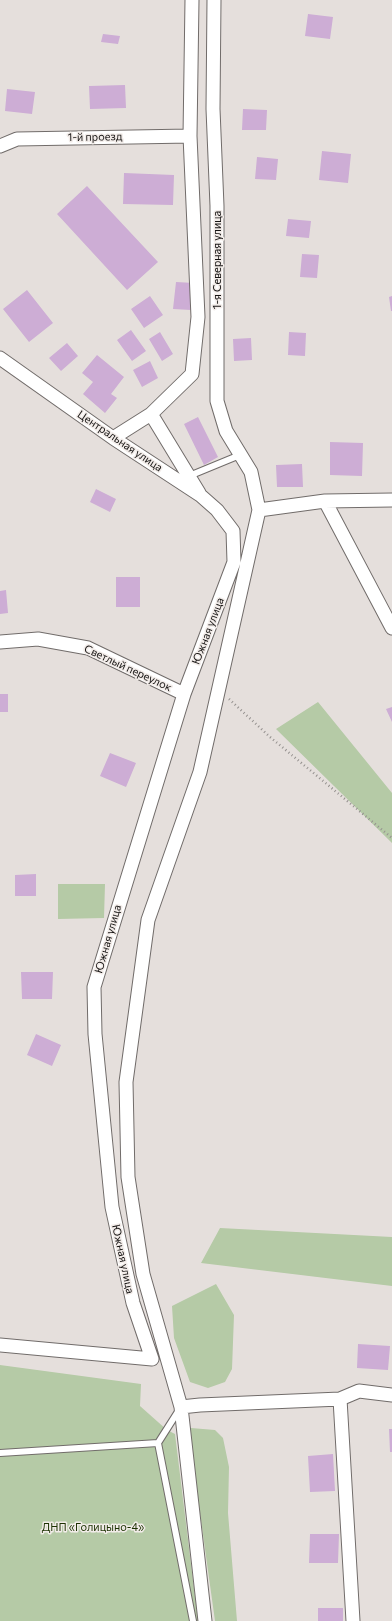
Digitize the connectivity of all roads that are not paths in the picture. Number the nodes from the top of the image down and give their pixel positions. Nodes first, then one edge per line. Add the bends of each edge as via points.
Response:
1 (192, 0) edge
2 (214, 0) edge
3 (190, 136) junction
4 (0, 146) edge
5 (0, 358) edge
6 (151, 414) junction
7 (113, 438) junction
8 (240, 455) junction
9 (189, 476) junction
10 (200, 495) junction
11 (392, 500) edge
12 (325, 501) junction
13 (259, 510) junction
14 (234, 531) joint
15 (392, 628) edge
16 (0, 642) edge
17 (184, 694) junction
18 (0, 1345) edge
19 (392, 1395) edge
20 (340, 1399) junction
21 (181, 1407) junction
22 (158, 1443) junction
23 (0, 1454) edge
24 (193, 1621) edge
25 (205, 1621) edge
26 (353, 1621) edge

1 - 3 street
2 - 8 street, 1-я Северная улица via 217,401 226,431
3 - 4 street, 1-й проезд via 18,139
3 - 6 street via 198,317 192,374
5 - 7 street, Центральная улица
6 - 7 street
6 - 9 street
7 - 10 street, Центральная улица
8 - 9 lane
8 - 13 street, 1-я Северная улица via 251,472
9 - 10 street
10 - 14 street, Центральная улица via 218,510
11 - 12 street
12 - 13 street
12 - 15 street
13 - 21 street via 200,772 148,920 126,1082 128,1177 143,1274
14 - 17 street, Южная улица via 234,562
16 - 17 street, Светлый переулок via 38,639 88,648
17 - 18 street, Южная улица via 94,987 95,1034 112,1207 133,1303 152,1359
19 - 20 street via 359,1391
20 - 21 street
20 - 26 street
21 - 22 lane
21 - 25 street
22 - 23 lane
22 - 24 lane

